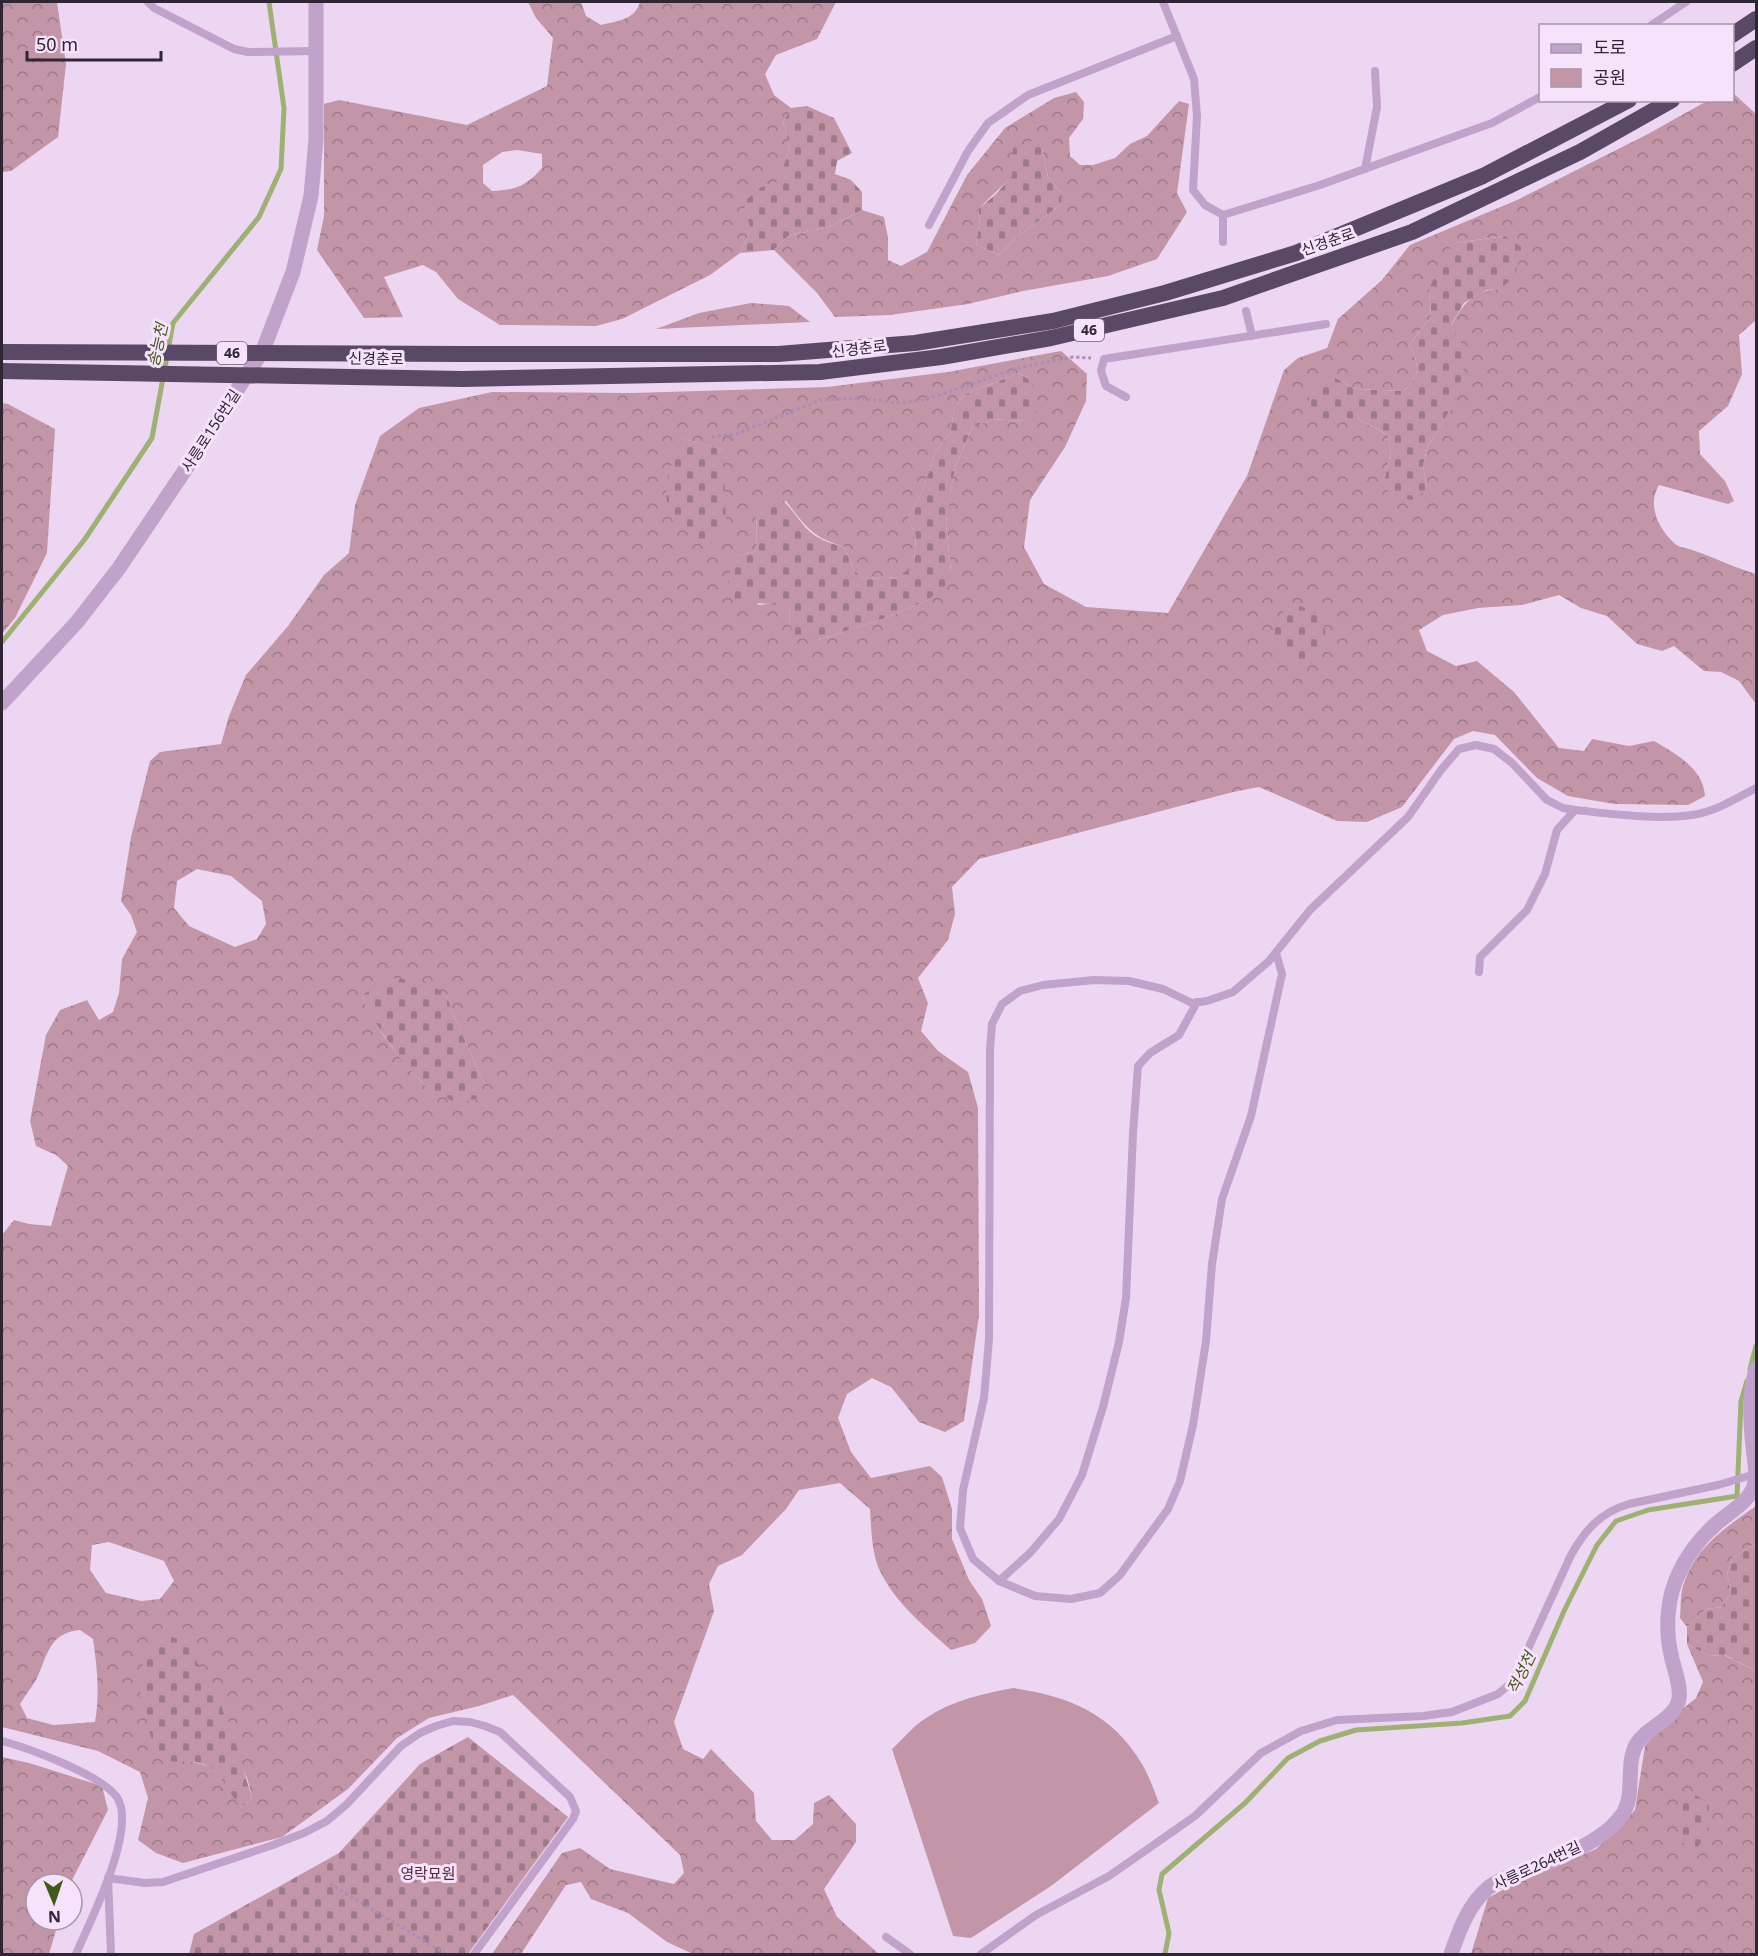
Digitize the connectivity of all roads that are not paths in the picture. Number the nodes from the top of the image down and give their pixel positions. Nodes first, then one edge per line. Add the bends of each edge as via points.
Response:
1 (148, 2) edge
2 (316, 2) edge
3 (1163, 2) edge
4 (1686, 2) edge
5 (1756, 19) edge
6 (1653, 24) edge
7 (1734, 34) edge
8 (1178, 36) junction
9 (1756, 48) edge
10 (316, 51) junction
11 (1734, 63) edge
12 (1375, 71) dead end
13 (1539, 98) edge
14 (1625, 102) edge
15 (1668, 102) edge
16 (1365, 169) junction
17 (1223, 215) junction
18 (929, 225) dead end
19 (1222, 242) dead end
20 (1246, 311) dead end
21 (1326, 324) dead end
22 (1252, 336) junction
23 (2, 352) edge
24 (2, 371) edge
25 (1126, 397) dead end
26 (2, 703) edge
27 (1756, 788) edge
28 (1575, 810) junction
29 (1276, 952) junction
30 (1479, 972) dead end
31 (1197, 1002) junction
32 (1756, 1369) edge
33 (1755, 1474) edge
34 (999, 1581) junction
35 (2, 1741) edge
36 (108, 1878) junction
37 (886, 1937) dead end
38 (76, 1954) edge
39 (111, 1954) edge
40 (474, 1954) edge
41 (910, 1954) edge
42 (981, 1954) edge
43 (1451, 1954) edge

1 - 10 lane via 234,49
2 - 10 street, 사릉로156번길
3 - 8 lane
4 - 6 lane
5 - 7 highway
8 - 17 lane via 1194,79 1197,116 1193,190 1205,206
8 - 18 lane via 1028,95 988,123 968,151
9 - 11 highway
10 - 26 street, 사릉로156번길 via 316,139 311,196 293,272 263,350 119,568 77,622
12 - 16 lane via 1377,107
13 - 16 lane via 1492,123
14 - 23 highway, 신경춘로 / 46, bridge via 1483,176 1296,253 1165,293 1053,321 915,343 778,354
15 - 24 highway, 신경춘로 / 46, bridge via 1580,152 1412,232 1223,298 1051,338 941,357 820,372 463,379
16 - 17 lane
17 - 19 lane
20 - 22 lane
21 - 22 lane
22 - 25 lane via 1104,359 1101,371 1106,386
27 - 28 lane via 1693,815
28 - 29 lane via 1547,800 1494,748 1476,745 1460,749 1408,817 1310,910
28 - 30 lane via 1557,830 1545,874 1527,910 1480,957
29 - 31 lane via 1233,992
29 - 34 lane via 1282,974 1251,1116 1222,1199 1194,1425 1180,1481 1168,1509 1120,1575 1100,1593 1071,1599 1035,1596
31 - 34 lane via 1179,1035 1150,1053 1138,1066 1126,1298 1103,1407 1082,1475 1059,1519
31 - 34 lane via 1129,981 1043,985 1020,991 1002,1004 992,1024 989,1339 984,1398 963,1490 960,1528 973,1559
32 - 33 street, 사릉로264번길 via 1750,1396
33 - 42 lane via 1629,1503 1598,1519 1579,1541 1517,1672 1498,1694 1438,1715 1351,1718 1301,1731 1261,1753 1186,1823 1109,1876 1036,1915
33 - 43 street, 사릉로264번길 via 1755,1484 1747,1498 1705,1535 1679,1572 1671,1597 1668,1633 1679,1701 1671,1714 1642,1737 1632,1753 1628,1801 1621,1817 1573,1851 1486,1889 1468,1913
35 - 36 lane via 89,1774 118,1799 123,1826
36 - 38 lane
36 - 39 lane
36 - 40 lane via 164,1882 304,1833 347,1804 401,1746 435,1726 470,1722 500,1732 570,1797 576,1811
37 - 41 lane

